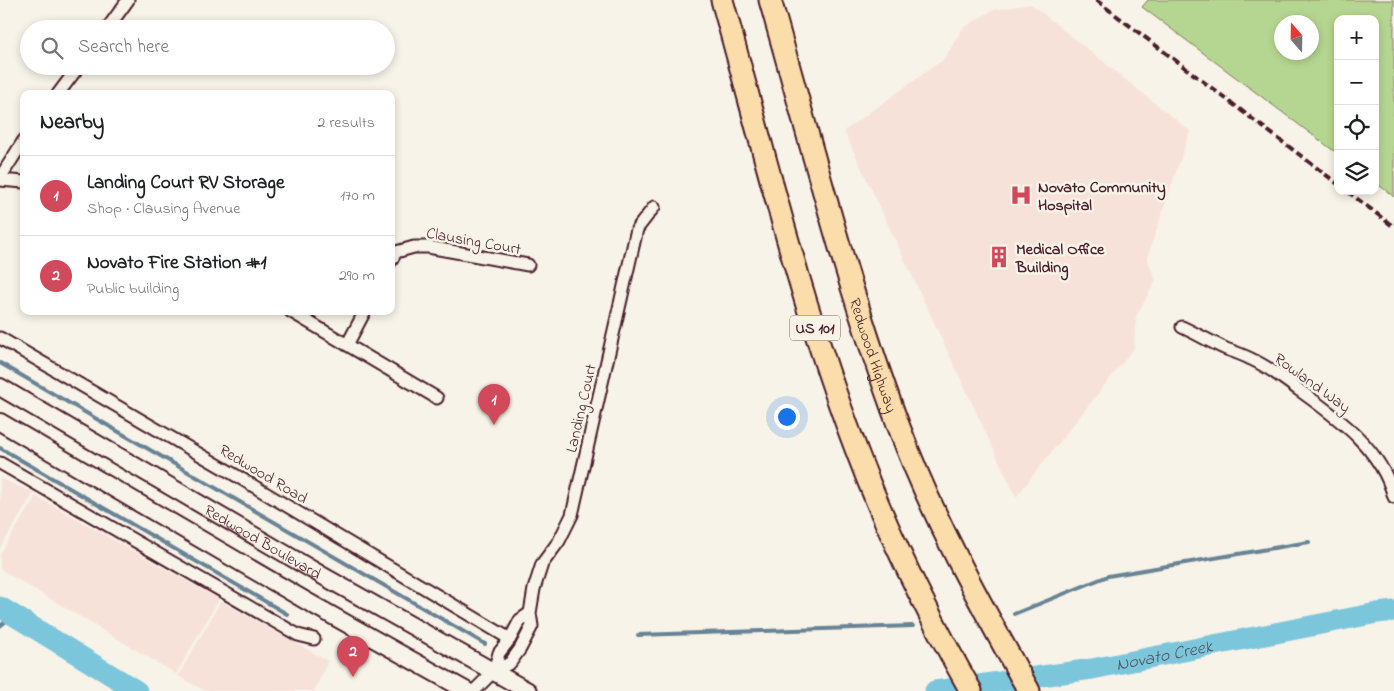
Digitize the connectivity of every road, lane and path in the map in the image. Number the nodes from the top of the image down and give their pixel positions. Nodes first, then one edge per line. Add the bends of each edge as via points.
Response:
1 (128, 0) edge
2 (722, 0) edge
3 (770, 0) edge
4 (114, 20) edge
5 (72, 75) edge
6 (61, 90) edge
7 (20, 146) edge
8 (0, 179) edge
9 (20, 182) edge
10 (654, 208) dead end
11 (395, 254) edge
12 (528, 265) dead end
13 (297, 315) edge
14 (363, 315) edge
15 (1182, 327) dead end
16 (0, 338) edge
17 (347, 345) junction
18 (0, 387) edge
19 (437, 398) dead end
20 (0, 422) edge
21 (0, 463) edge
22 (1394, 497) edge
23 (530, 613) junction
24 (314, 639) dead end
25 (510, 639) junction
26 (494, 671) junction
27 (468, 691) edge
28 (474, 691) edge
29 (528, 691) edge
30 (970, 691) edge
31 (1029, 691) edge

1 - 4 street
2 - 30 highway, US 101 via 797,268 856,449 884,516
3 - 31 highway, Redwood Highway / US 101 via 860,312 899,428 938,517
5 - 6 street
7 - 8 street
8 - 9 street
10 - 23 street, Landing Court via 638,229 572,514 559,542 542,564
11 - 12 street, Clausing Court via 414,246 428,247
13 - 17 street
14 - 17 street
15 - 22 street, Rowland Way via 1252,359 1332,414 1372,453
16 - 25 street, Redwood Road
17 - 19 street
18 - 26 main road, Redwood Boulevard via 315,571
20 - 27 main road, Redwood Boulevard
21 - 24 street via 298,634
23 - 25 street, Landing Court via 520,620
23 - 26 street, Landing Court via 532,626 520,650 510,663
25 - 26 street, Landing Court via 499,653
26 - 28 street, Landing Court
26 - 29 main road, Redwood Boulevard

